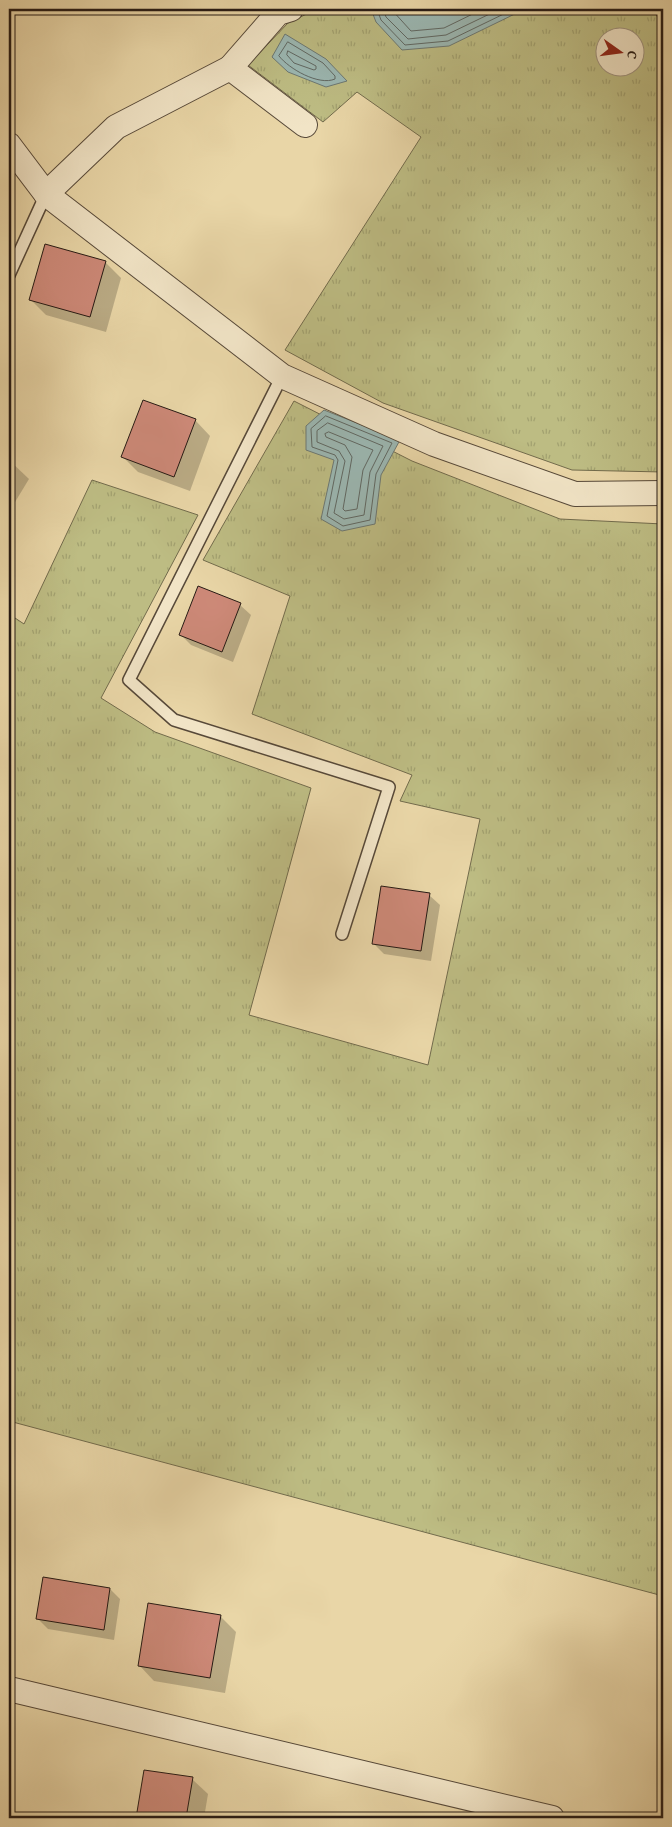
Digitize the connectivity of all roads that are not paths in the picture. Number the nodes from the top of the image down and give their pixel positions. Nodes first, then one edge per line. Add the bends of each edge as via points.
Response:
1 (290, 9) edge
2 (230, 68) junction
3 (305, 125) dead end
4 (9, 145) edge
5 (46, 194) junction
6 (9, 275) edge
7 (282, 376) junction
8 (663, 493) edge
9 (342, 934) dead end
10 (9, 1689) edge
11 (552, 1818) edge

1 - 2 street via 278,13
2 - 3 street
2 - 5 street via 116,127
4 - 5 street
5 - 6 lane
5 - 7 street
7 - 8 street via 434,444 575,494
7 - 9 lane via 129,680 174,720 389,787
10 - 11 street

